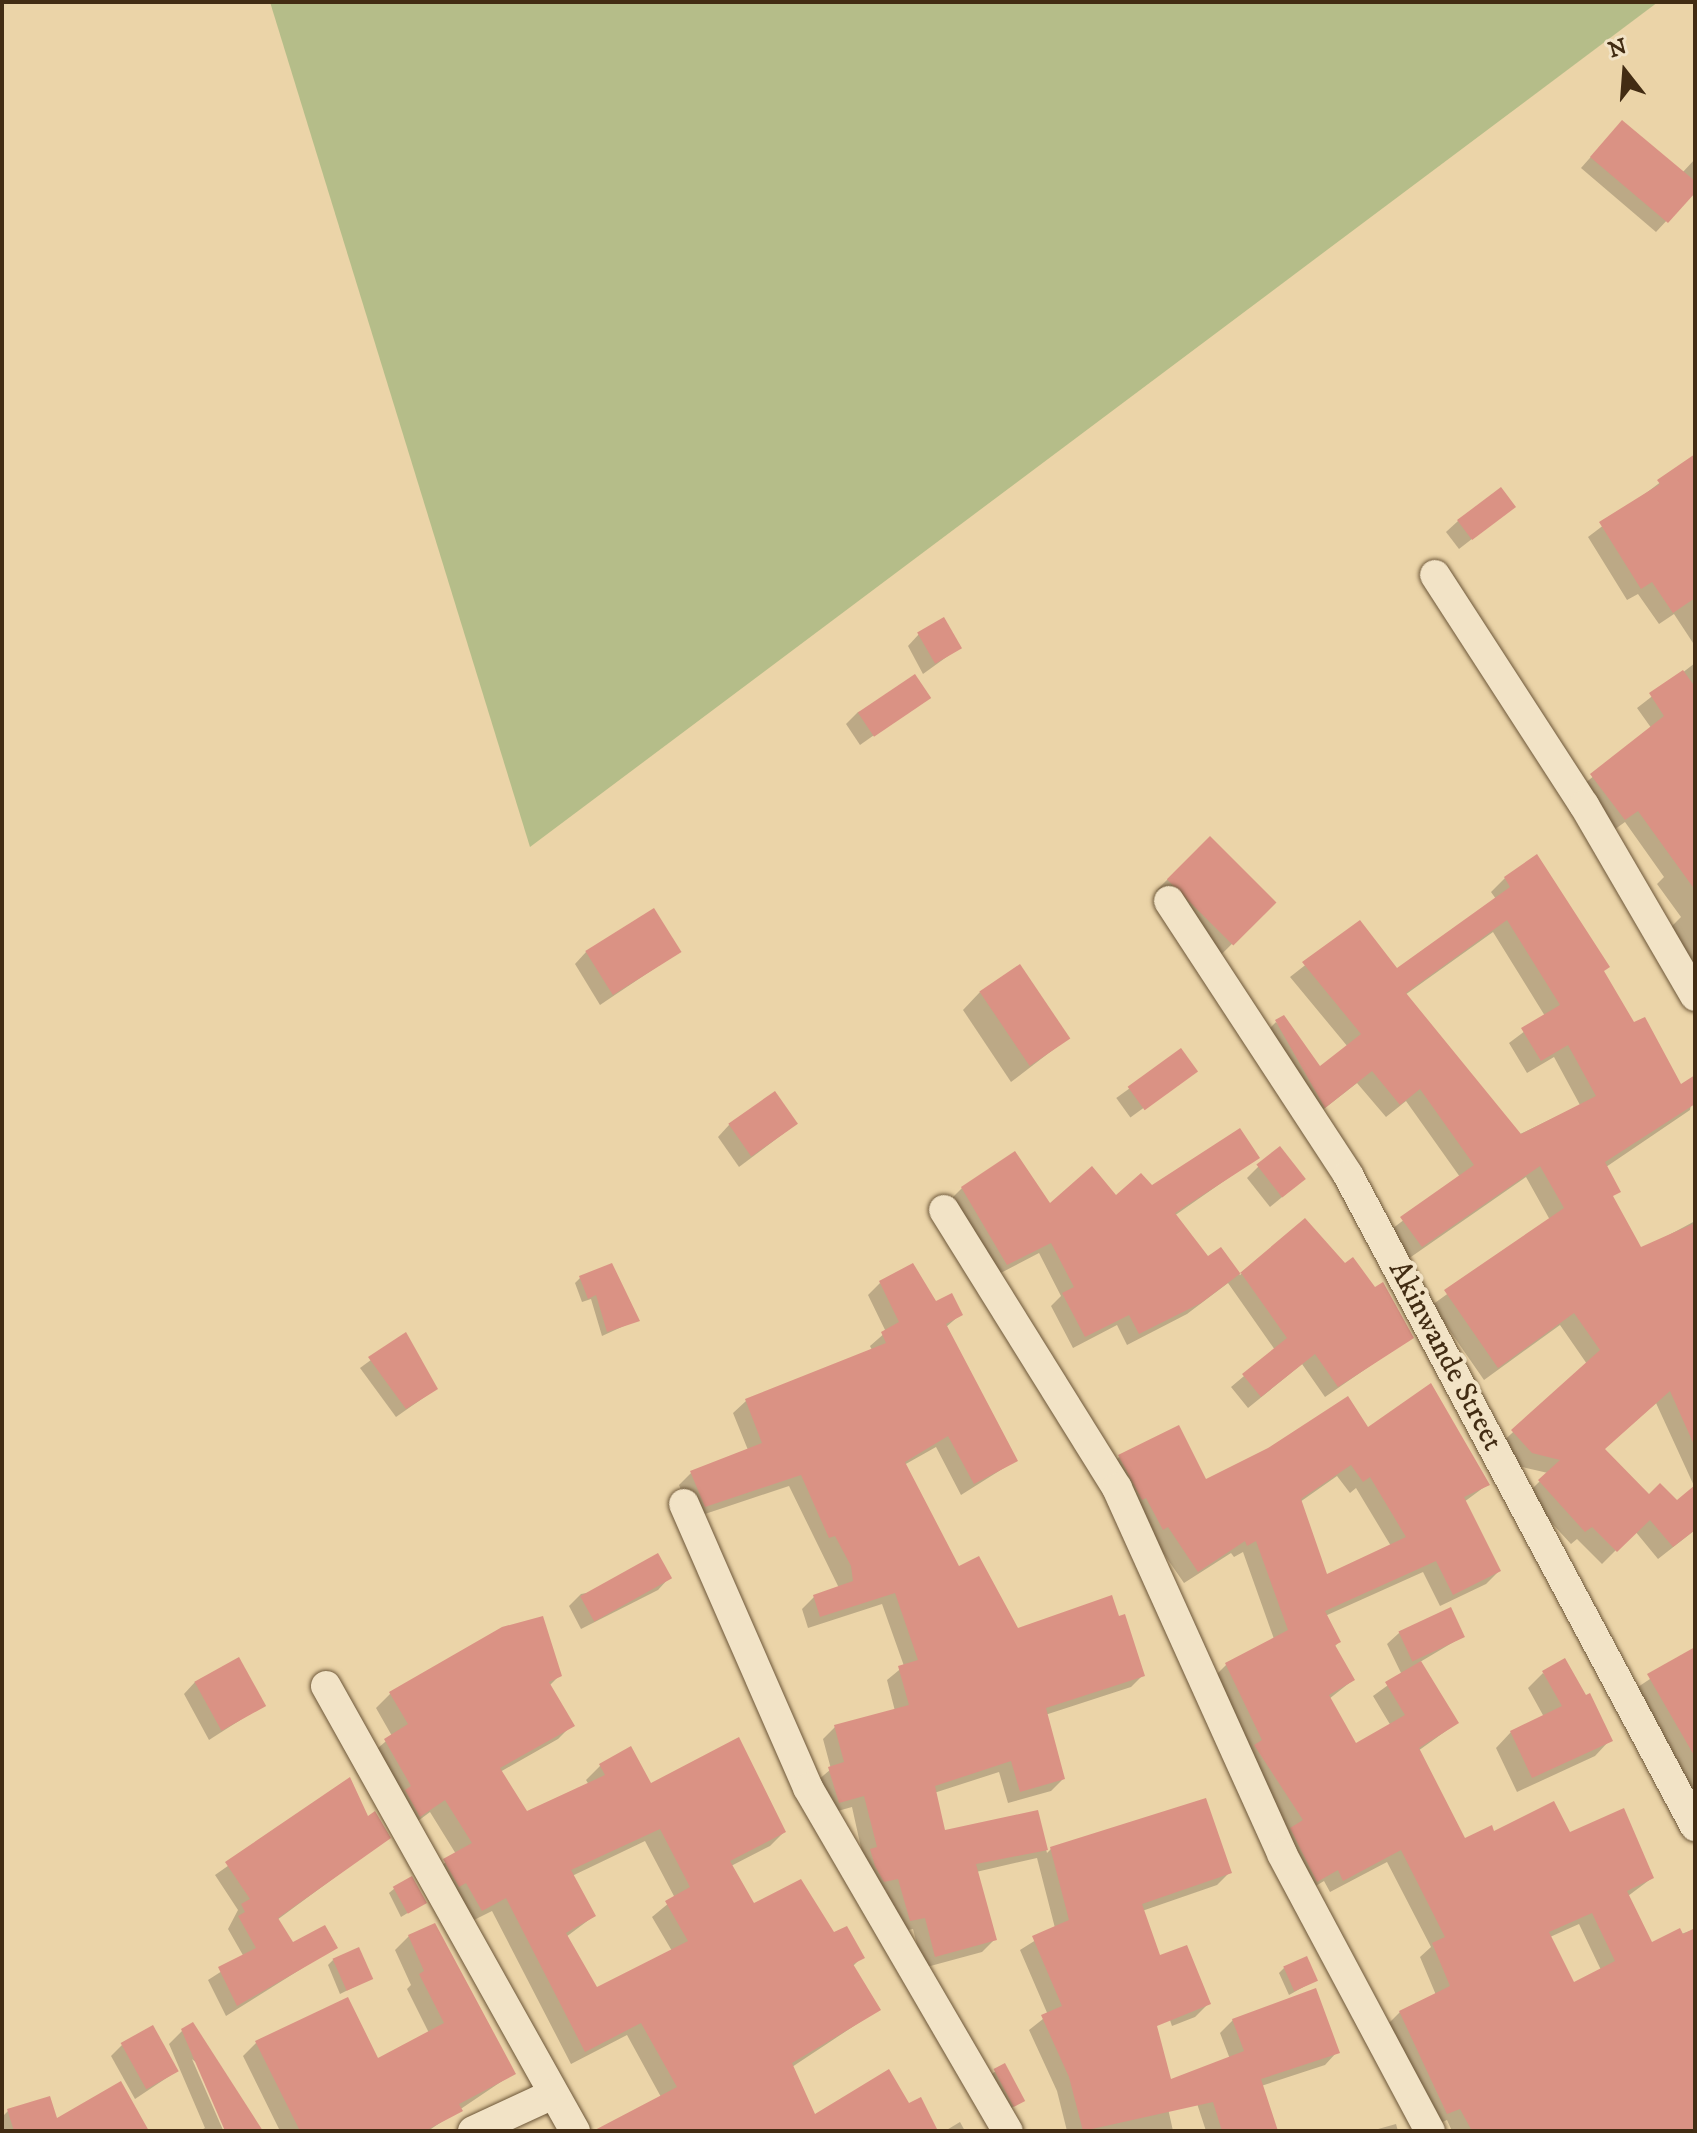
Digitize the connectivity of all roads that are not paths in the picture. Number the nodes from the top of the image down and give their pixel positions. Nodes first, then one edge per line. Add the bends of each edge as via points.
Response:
1 (1435, 575) dead end
2 (1169, 901) dead end
3 (1695, 996) edge
4 (944, 1210) dead end
5 (684, 1504) dead end
6 (326, 1686) dead end
7 (1695, 1826) edge
8 (553, 2094) junction
9 (473, 2131) edge
10 (575, 2131) edge
11 (1008, 2131) edge
12 (1430, 2131) edge

1 - 3 street via 1584,805
2 - 7 street, Akinwande Street via 1348,1175
4 - 12 street via 1117,1488 1282,1854
5 - 11 street via 808,1788
6 - 8 street
8 - 9 street
8 - 10 street

